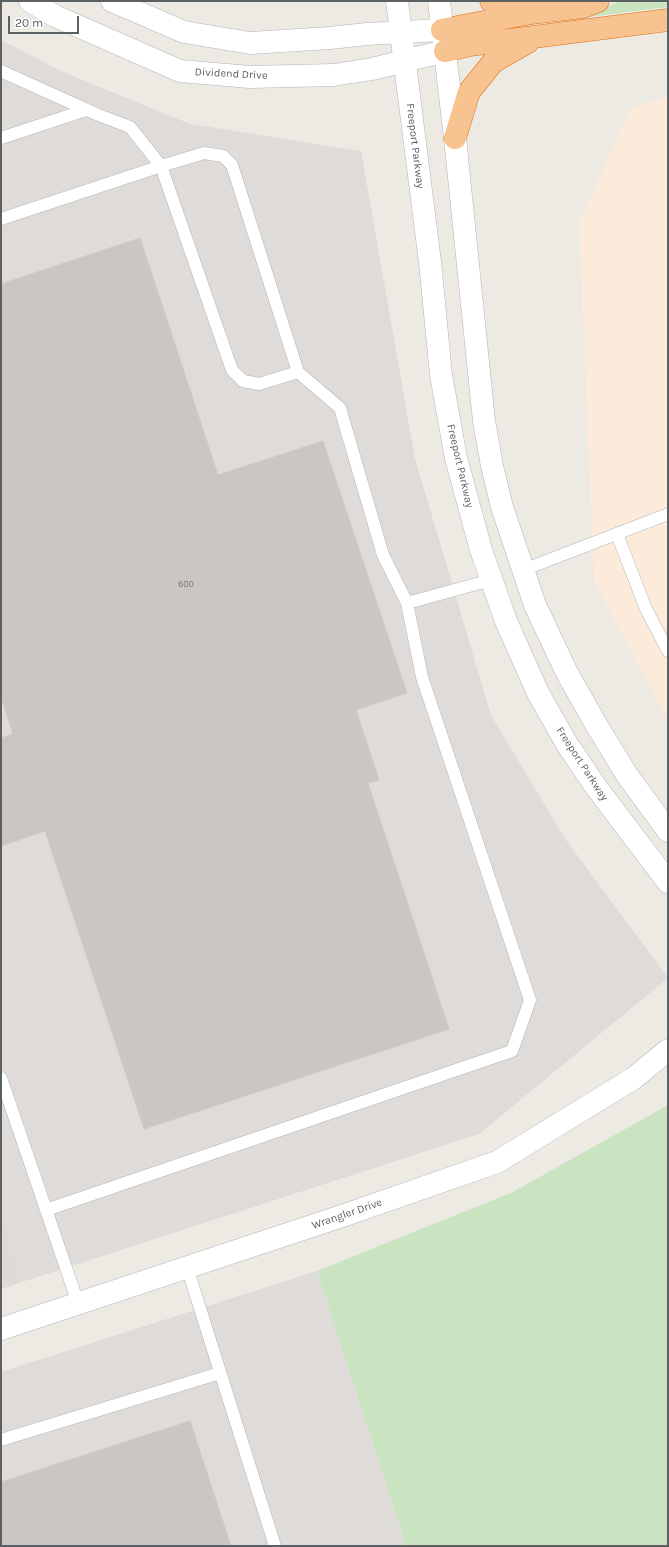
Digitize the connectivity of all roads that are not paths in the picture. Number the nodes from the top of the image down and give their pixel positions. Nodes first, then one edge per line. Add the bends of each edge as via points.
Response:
1 (30, 1) edge
2 (112, 1) edge
3 (397, 1) edge
4 (439, 1) edge
5 (491, 1) edge
6 (598, 1) edge
7 (531, 13) junction
8 (668, 20) edge
9 (401, 33) junction
10 (537, 36) junction
11 (444, 40) junction
12 (404, 61) junction
13 (1, 71) edge
14 (86, 110) junction
15 (1, 138) edge
16 (455, 138) junction
17 (161, 166) junction
18 (1, 219) edge
19 (298, 372) junction
20 (668, 514) edge
21 (617, 534) junction
22 (523, 570) junction
23 (491, 580) junction
24 (407, 603) junction
25 (668, 651) edge
26 (668, 831) edge
27 (668, 882) edge
28 (668, 1050) edge
29 (1, 1078) edge
30 (46, 1210) junction
31 (187, 1267) junction
32 (78, 1303) junction
33 (1, 1328) edge
34 (220, 1373) junction
35 (1, 1440) edge
36 (275, 1546) edge

1 - 12 main road, Dividend Drive via 55,16 180,71 250,77 334,75
2 - 9 main road via 184,32 250,43
3 - 9 main road, Freeport Parkway
4 - 11 main road
5 - 7 highway via 497,5
6 - 7 highway via 583,7
7 - 11 highway
8 - 10 highway
9 - 11 main road
9 - 12 main road, Freeport Parkway
10 - 11 highway via 470,45
10 - 16 highway via 492,62 469,92
11 - 12 main road, Dividend Drive
11 - 16 main road
12 - 23 main road, Freeport Parkway via 430,262 441,374 456,458
13 - 14 lane
14 - 15 lane
14 - 17 lane via 130,128
16 - 22 main road via 484,421 502,507
17 - 18 lane
17 - 19 lane via 232,370 243,381 259,384
17 - 19 lane via 204,153 223,156 232,165
19 - 24 lane via 340,408 383,555
20 - 21 lane
21 - 22 lane
21 - 25 lane via 646,609
22 - 23 main road
22 - 26 main road via 535,604 570,680 627,775
23 - 24 lane
23 - 27 main road, Freeport Parkway via 538,693 567,744
24 - 30 lane via 422,676 530,1000 512,1051
28 - 31 main road, Wrangler Drive via 634,1078 497,1162
29 - 30 lane
30 - 32 lane
31 - 32 main road, Wrangler Drive
31 - 34 lane
32 - 33 main road, Wrangler Drive
34 - 35 lane
34 - 36 lane

